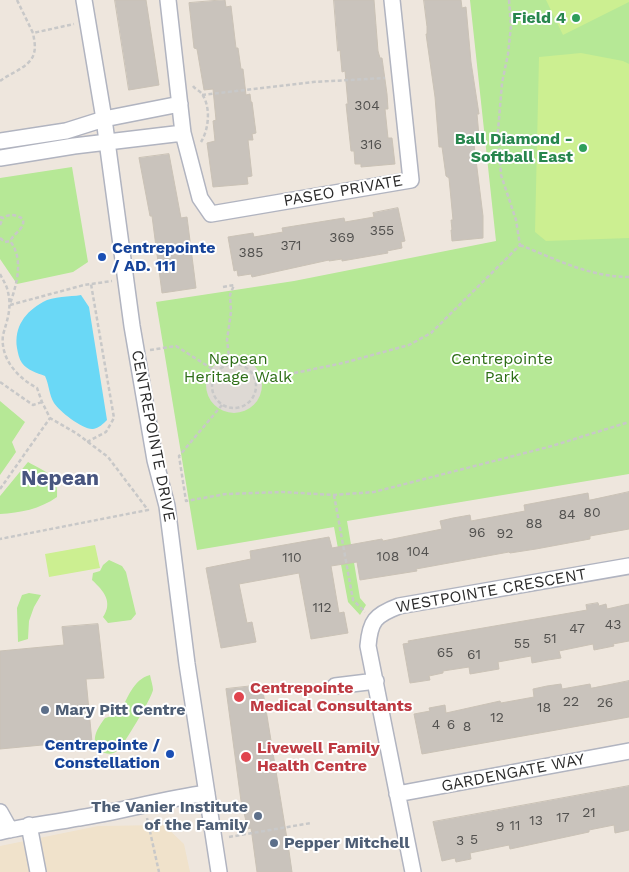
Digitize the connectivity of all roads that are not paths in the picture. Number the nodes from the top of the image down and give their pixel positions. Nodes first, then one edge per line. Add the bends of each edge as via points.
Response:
1 (84, 0) edge
2 (168, 0) edge
3 (392, 0) edge
4 (180, 104) junction
5 (104, 119) junction
6 (183, 133) junction
7 (0, 141) edge
8 (106, 142) junction
9 (0, 158) edge
10 (629, 566) edge
11 (376, 681) junction
12 (335, 686) dead end
13 (629, 751) edge
14 (207, 792) junction
15 (397, 794) junction
16 (0, 812) edge
17 (29, 825) junction
18 (5, 831) edge
19 (38, 872) edge
20 (219, 872) edge
21 (413, 872) edge

1 - 5 street, CENTREPOINTE DRIVE
2 - 4 street, PASEO PRIVATE
3 - 6 street, PASEO PRIVATE via 411,180 212,214 200,198
4 - 5 street
4 - 6 street, PASEO PRIVATE
5 - 7 street via 66,131
5 - 8 street, CENTREPOINTE DRIVE
6 - 8 street
8 - 9 street
8 - 14 street, CENTREPOINTE DRIVE via 155,460 167,506
10 - 11 street, WESTPOINTE CRESCENT via 399,606 382,612 370,627 368,646
11 - 12 street
11 - 15 street, WESTPOINTE CRESCENT
13 - 15 street, GARDENGATE WAY
14 - 17 street
14 - 20 street, CENTREPOINTE DRIVE
15 - 21 street, WESTPOINTE CRESCENT
16 - 18 street
17 - 18 street
17 - 19 street

